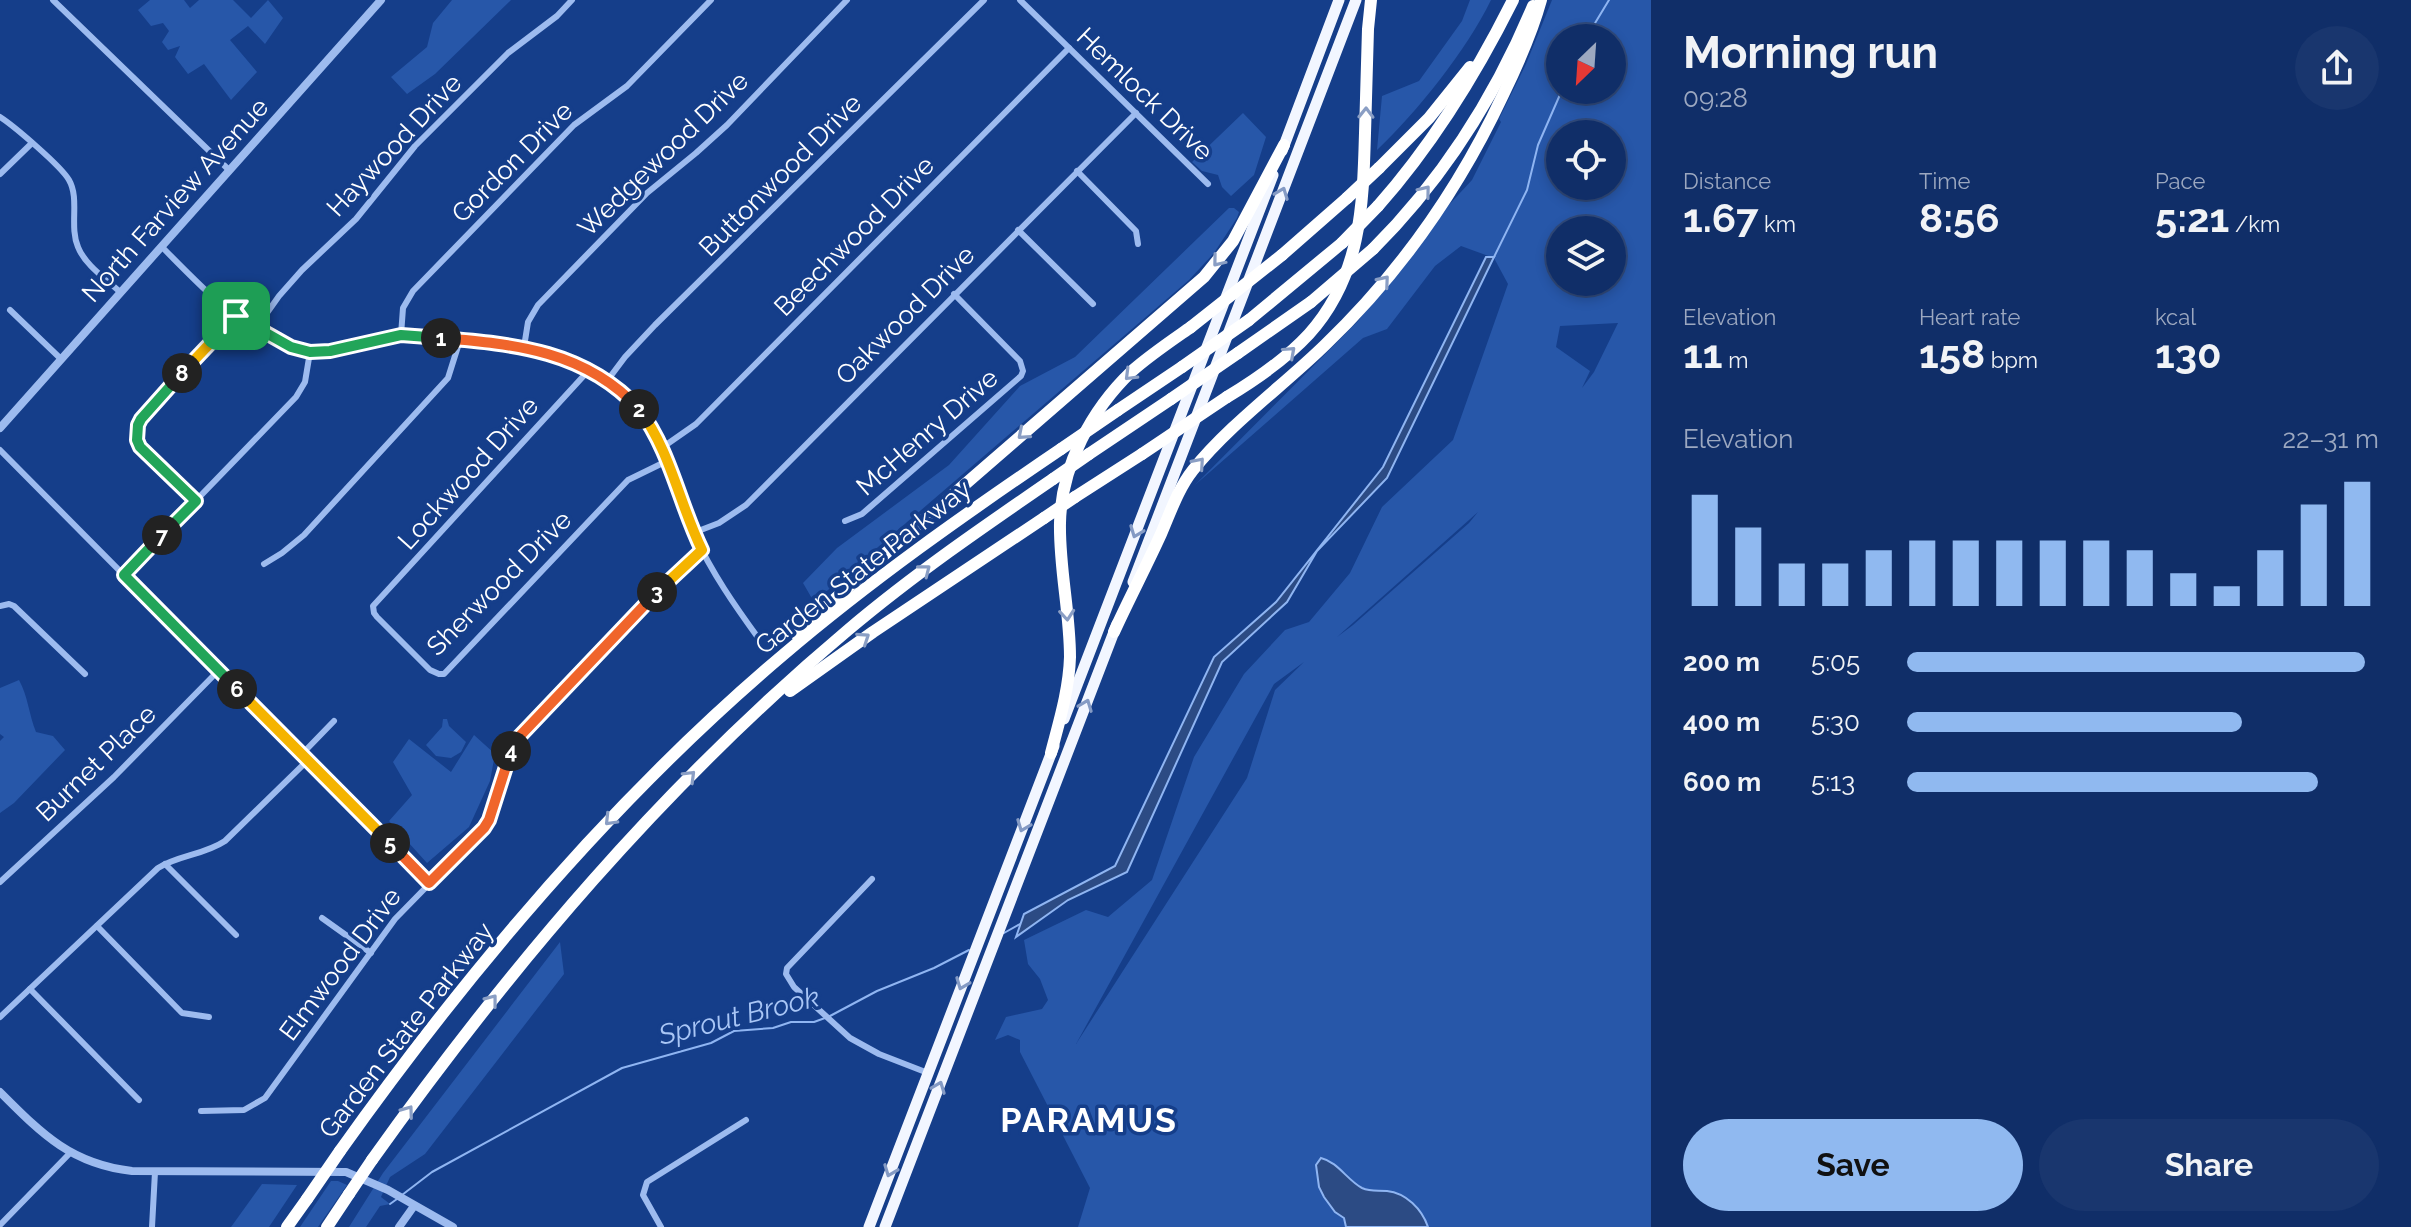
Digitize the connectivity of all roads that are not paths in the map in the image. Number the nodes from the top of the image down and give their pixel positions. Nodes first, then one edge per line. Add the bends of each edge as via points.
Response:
1 (53, 0) edge
2 (381, 0) edge
3 (572, 0) edge
4 (711, 0) edge
5 (847, 0) edge
6 (984, 0) edge
7 (1020, 0) edge
8 (1339, 0) edge
9 (1356, 0) edge
10 (1371, 0) edge
11 (1513, 0) edge
12 (1538, 0) edge
13 (1495, 36) junction
14 (1069, 48) junction
15 (1136, 113) junction
16 (0, 117) edge
17 (32, 143) junction
18 (1284, 145) junction
19 (229, 170) junction
20 (1077, 171) junction
21 (0, 174) edge
22 (1208, 184) dead end
23 (1018, 230) junction
24 (1138, 244) dead end
25 (162, 247) junction
26 (120, 292) junction
27 (954, 294) junction
28 (1093, 304) dead end
29 (10, 310) dead end
30 (236, 316) junction
31 (257, 327) junction
32 (401, 335) junction
33 (460, 340) junction
34 (524, 347) junction
35 (310, 352) junction
36 (61, 359) junction
37 (589, 370) junction
38 (607, 381) junction
39 (0, 428) edge
40 (663, 447) junction
41 (0, 450) edge
42 (669, 460) junction
43 (196, 501) junction
44 (845, 521) dead end
45 (693, 533) junction
46 (702, 550) junction
47 (264, 564) dead end
48 (124, 575) junction
49 (377, 602) joint
50 (0, 606) edge
51 (1111, 638) junction
52 (759, 639) dead end
53 (219, 670) junction
54 (85, 674) dead end
55 (751, 683) junction
56 (334, 721) dead end
57 (733, 734) junction
58 (1051, 753) junction
59 (305, 757) junction
60 (165, 864) junction
61 (872, 879) dead end
62 (0, 882) edge
63 (429, 883) junction
64 (322, 918) dead end
65 (97, 926) junction
66 (236, 935) dead end
67 (371, 953) junction
68 (30, 989) junction
69 (0, 1017) edge
70 (209, 1017) dead end
71 (928, 1073) junction
72 (0, 1092) edge
73 (139, 1100) dead end
74 (201, 1111) dead end
75 (746, 1120) dead end
76 (70, 1153) junction
77 (155, 1172) junction
78 (414, 1206) junction
79 (0, 1225) edge
80 (152, 1227) edge
81 (287, 1227) edge
82 (327, 1227) edge
83 (399, 1227) edge
84 (453, 1227) edge
85 (661, 1227) edge
86 (869, 1227) edge
87 (885, 1227) edge

1 - 19 street
2 - 19 street, North Farview Avenue
3 - 31 street, Haywood Drive via 508,53 415,146
4 - 32 street, Gordon Drive via 627,86 574,125 413,291 403,308
5 - 34 street, Wedgewood Drive via 727,125 647,193 538,305 528,322
6 - 38 street, Buttonwood Drive via 655,325
7 - 14 street, Hemlock Drive
8 - 18 highway
51 -> 9 highway
57 -> 10 highway, bridge via 834,659 1275,365 1310,333 1348,268 1362,209
11 - 13 highway, Garden State Parkway
51 -> 12 highway via 1193,470 1351,319 1438,210 1492,119 1531,32
57 -> 12 highway, Garden State Parkway, bridge via 820,654 953,548 1311,302 1373,249 1459,146
13 - 55 highway, Garden State Parkway, bridge via 1433,136 1342,243 1249,320 882,574
13 -> 58 highway, bridge via 1429,118 1379,168 1282,255 1139,365 1083,438 1066,479 1059,525 1070,659
14 - 15 street, Hemlock Drive
14 - 40 street, Beechwood Drive via 696,424
15 - 20 street, Oakwood Drive
15 - 22 street, Hemlock Drive
16 - 17 street
17 - 21 street
17 - 26 street via 70,182 82,255
18 -> 55 highway via 1233,241 1204,277 799,630
18 -> 58 highway
19 - 25 street, North Farview Avenue
20 - 23 street, Oakwood Drive
20 - 24 street via 1136,231
23 - 27 street, Oakwood Drive
23 - 28 street
25 - 26 street, North Farview Avenue
25 - 30 street
26 - 36 street, North Farview Avenue
27 - 44 street, McHenry Drive via 1020,361 1021,376 862,514
27 - 45 street, Oakwood Drive via 746,505
29 - 36 street
30 - 31 street
30 - 43 street via 138,425 140,447
31 - 35 street
32 - 33 street
32 - 35 street
33 - 34 street
33 - 47 street via 448,378 304,535
34 - 37 street
35 - 43 street via 305,382 296,397
36 - 39 street, North Farview Avenue
37 - 38 street
37 - 49 street, Lockwood Drive
38 - 40 street via 638,408
40 - 42 street
41 - 48 street
42 - 45 street
42 - 49 street, Sherwood Drive via 628,480 444,674 430,670 377,617
43 - 48 street
45 - 46 street
46 - 52 street
46 - 63 street, Elmwood Drive via 517,739 489,820
48 - 53 street
50 - 54 street via 14,606
87 -> 51 highway
53 - 59 street
53 - 62 street, Burnet Place
55 -> 81 highway, Garden State Parkway, bridge via 646,783 531,907 455,998
56 - 59 street
82 -> 57 highway, Garden State Parkway, bridge via 462,1037 553,925
58 -> 71 highway
59 - 60 street via 225,841
59 - 63 street
60 - 65 street
60 - 66 street
61 - 71 street via 787,968 788,980 859,1044
63 - 67 street, Elmwood Drive
64 - 67 street
65 - 68 street
65 - 70 street via 182,1013
67 - 74 street, Elmwood Drive via 258,1103 238,1111
68 - 69 street
68 - 73 street
71 -> 86 highway
72 - 76 street
75 - 85 street via 647,1182 643,1195
76 - 77 street via 116,1169
76 - 79 street
77 - 78 street via 346,1172
77 - 80 street
78 - 83 street
78 - 84 street

